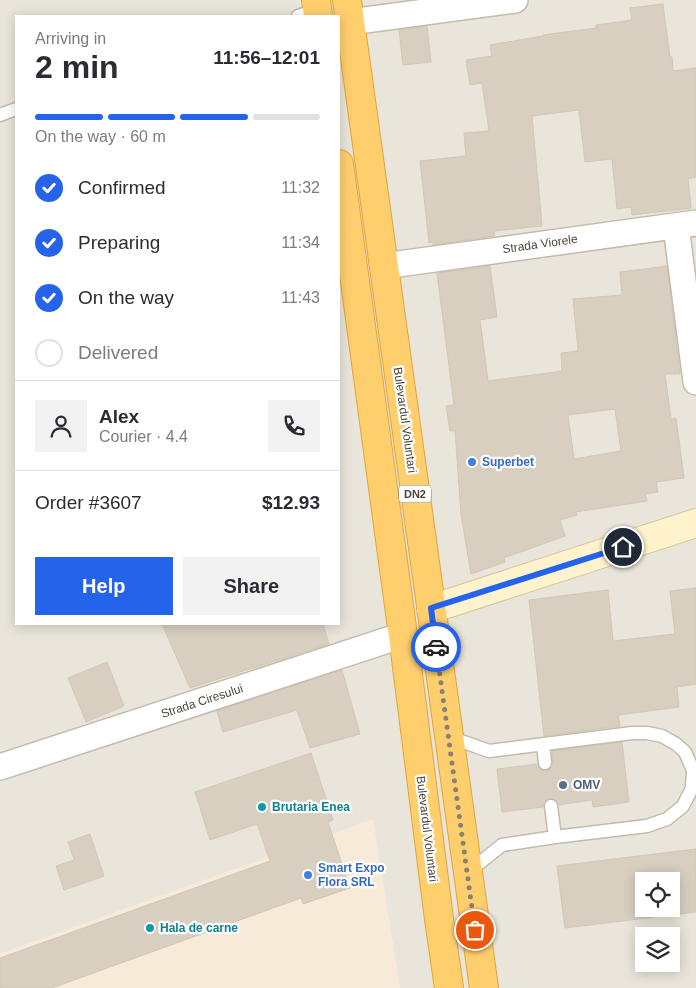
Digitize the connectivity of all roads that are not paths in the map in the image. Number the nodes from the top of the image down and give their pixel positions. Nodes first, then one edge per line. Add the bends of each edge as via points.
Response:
1 (515, 0) edge
2 (349, 11) edge
3 (15, 109) edge
4 (0, 115) edge
5 (340, 171) edge
6 (686, 225) edge
7 (384, 266) junction
8 (696, 382) edge
9 (696, 523) edge
10 (431, 608) junction
11 (403, 635) junction
12 (448, 736) junction
13 (543, 744) junction
14 (545, 763) dead end
15 (0, 767) edge
16 (551, 806) dead end
17 (555, 837) junction
18 (467, 873) junction
19 (449, 988) edge
20 (484, 988) edge

1 - 2 street
2 - 7 highway, Bulevardul Voluntari / DN2
3 - 4 lane
5 - 11 highway, Bulevardul Voluntari / DN2
6 - 7 street, Strada Viorele
6 - 8 street
7 - 10 highway, Bulevardul Voluntari / DN2
9 - 10 street
10 - 12 highway, Bulevardul Voluntari / DN2
11 - 15 street, Strada Ciresului
11 - 19 highway, Bulevardul Voluntari / DN2
12 - 13 lane via 489,751
12 - 18 highway, Bulevardul Voluntari / DN2
13 - 14 lane
13 - 17 lane via 647,733 662,736 676,744 685,752 693,770 692,788 682,806 667,819 647,826
16 - 17 lane
17 - 18 lane via 502,845
18 - 20 highway, Bulevardul Voluntari / DN2

